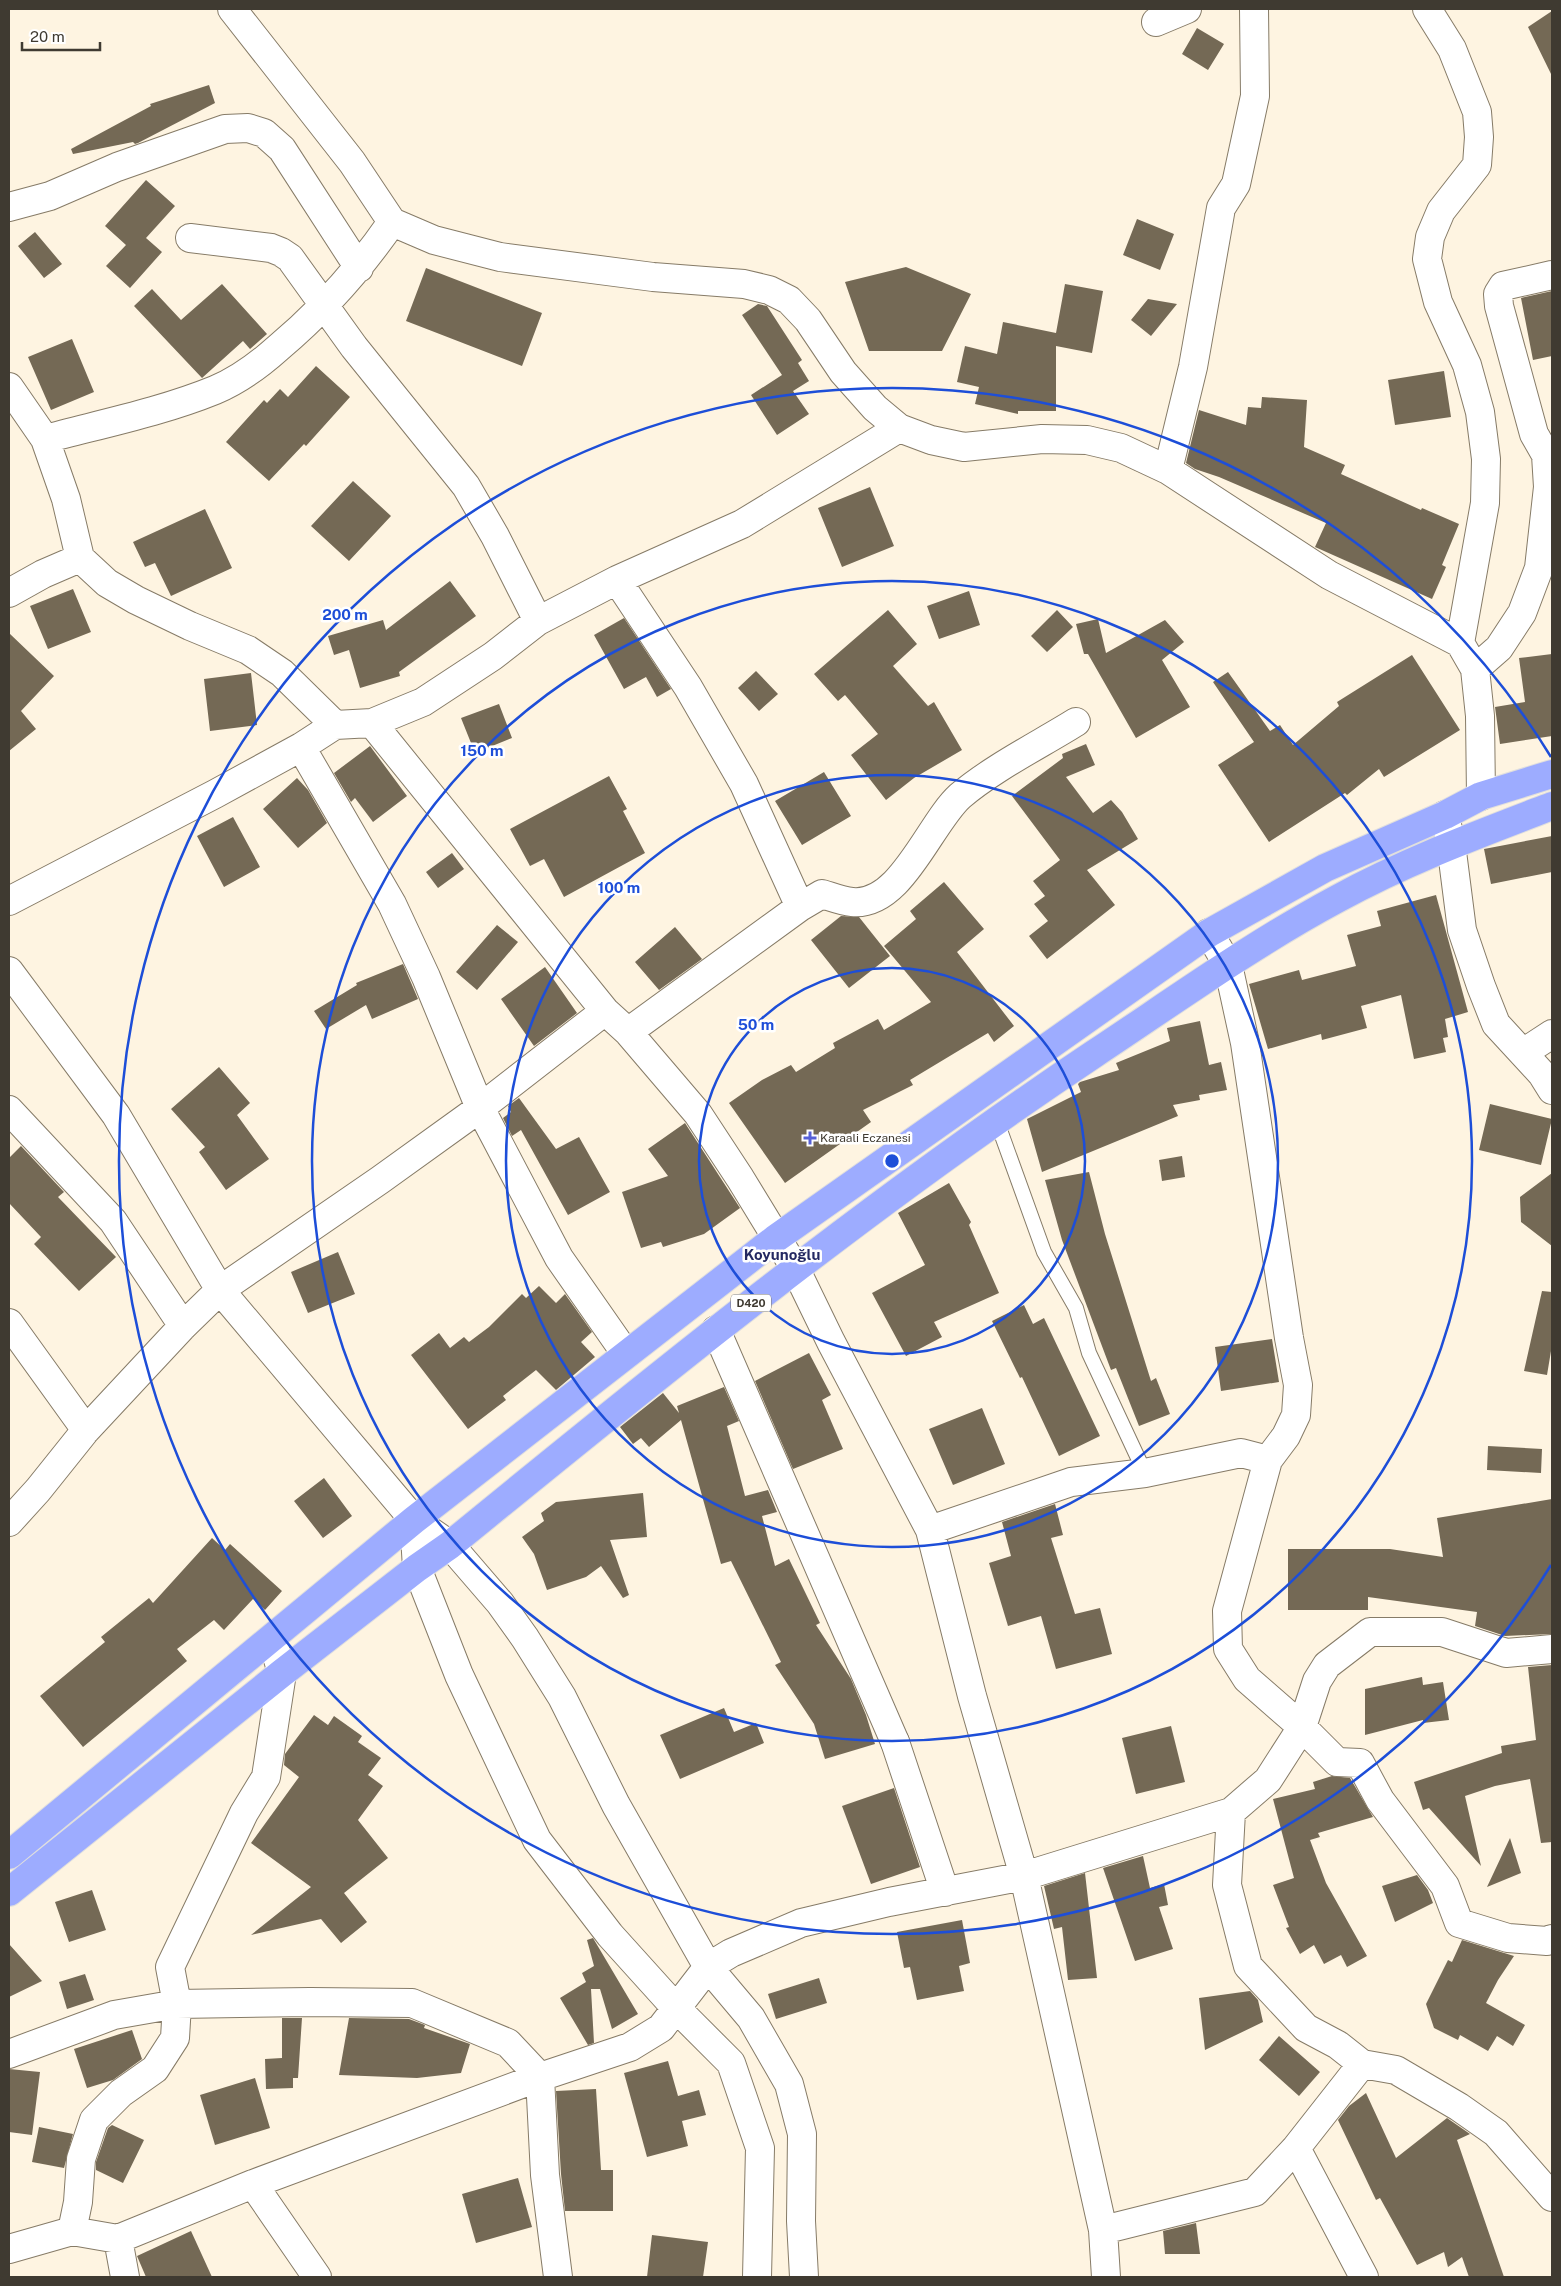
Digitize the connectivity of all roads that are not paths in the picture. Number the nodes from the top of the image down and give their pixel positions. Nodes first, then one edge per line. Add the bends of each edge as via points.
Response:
1 (232, 9) edge
2 (1187, 9) edge
3 (1254, 9) edge
4 (1427, 9) edge
5 (1156, 22) dead end
6 (9, 208) edge
7 (392, 222) junction
8 (190, 238) dead end
9 (359, 268) junction
10 (1552, 275) edge
11 (326, 305) junction
12 (9, 387) edge
13 (899, 428) junction
14 (44, 440) junction
15 (1168, 470) junction
16 (80, 558) junction
17 (617, 580) junction
18 (9, 593) edge
19 (538, 621) junction
20 (1460, 643) junction
21 (1475, 669) junction
22 (372, 722) junction
23 (1076, 722) dead end
24 (335, 725) junction
25 (301, 747) junction
26 (1552, 774) edge
27 (1481, 796) junction
28 (1552, 806) edge
29 (1445, 815) junction
30 (1451, 844) junction
31 (9, 901) edge
32 (800, 907) junction
33 (1209, 933) junction
34 (1228, 965) junction
35 (9, 971) edge
36 (606, 1011) junction
37 (628, 1032) junction
38 (1552, 1034) edge
39 (1524, 1053) junction
40 (1552, 1090) edge
41 (480, 1108) junction
42 (9, 1110) edge
43 (996, 1119) junction
44 (776, 1239) junction
45 (796, 1268) junction
46 (220, 1290) junction
47 (9, 1323) edge
48 (183, 1326) junction
49 (716, 1330) junction
50 (626, 1354) junction
51 (86, 1430) junction
52 (1268, 1460) junction
53 (1145, 1473) junction
54 (414, 1520) junction
55 (9, 1522) edge
56 (930, 1530) junction
57 (450, 1545) junction
58 (417, 1568) junction
59 (272, 1638) junction
60 (1552, 1649) edge
61 (282, 1673) junction
62 (1302, 1727) junction
63 (1231, 1812) junction
64 (9, 1855) edge
65 (1024, 1876) junction
66 (9, 1892) edge
67 (945, 1892) junction
68 (1552, 1939) edge
69 (708, 1968) junction
70 (177, 2004) junction
71 (675, 2008) junction
72 (9, 2054) edge
73 (1362, 2064) junction
74 (540, 2077) junction
75 (1296, 2148) junction
76 (254, 2184) junction
77 (1552, 2197) edge
78 (1103, 2230) junction
79 (72, 2231) junction
80 (118, 2239) junction
81 (9, 2248) edge
82 (125, 2277) edge
83 (317, 2277) edge
84 (558, 2277) edge
85 (757, 2277) edge
86 (804, 2277) edge
87 (1106, 2277) edge
88 (1364, 2277) edge

1 - 7 street via 352,162
2 - 5 street
3 - 15 street via 1255,96 1236,184 1221,208 1193,367
4 - 20 street via 1452,49 1477,112 1479,137 1477,165 1441,211 1430,237 1427,259 1438,302 1467,365 1480,412 1486,459 1484,503
6 - 9 street via 50,196 117,167 226,129 248,128 264,133 282,149
7 - 9 street
7 - 13 street via 434,240 500,257 653,277 744,284 769,290 789,300 808,320 842,372 875,408
8 - 11 street via 281,252 290,258
9 - 11 street
10 - 21 street via 1502,286 1498,294 1534,434 1546,455 1548,487 1538,568 1522,613 1499,648
11 - 14 street via 250,372 217,390 171,406
11 - 19 street via 382,384 466,486
12 - 14 street
13 - 15 street via 931,440 964,447 1042,440 1087,440 1121,448
13 - 17 street via 742,524
14 - 16 street via 66,499
15 - 20 street via 1329,575
16 - 18 street
16 - 24 street via 107,583 136,600 248,650 282,673
17 - 19 street
17 - 32 street via 688,687 744,784
19 - 22 street via 494,656 423,702
20 - 21 street
21 - 27 street via 1480,716
22 - 24 street
22 - 36 street
23 - 32 street via 959,797 898,881 884,893 854,902 822,894
24 - 25 street
25 - 31 street
25 - 41 street via 392,904
26 - 27 highway, D420
27 - 29 highway, D420
28 - 30 highway, D420
29 - 30 street
29 - 33 highway, D420 via 1325,868
30 - 34 highway, D420 via 1337,898
30 - 39 street via 1462,930 1481,986 1496,1024
32 - 37 street
33 - 34 street
33 - 44 highway, D420
34 - 43 highway, D420
34 - 52 street via 1245,1043 1298,1385 1296,1415 1286,1436
35 - 46 street via 116,1115
36 - 37 street
36 - 41 street
37 - 44 street via 698,1114
38 - 39 street
39 - 40 street
41 - 46 street
41 - 50 street via 559,1258
42 - 48 street via 113,1221
43 - 45 highway, D420
43 - 53 lane via 1044,1252 1076,1308 1089,1353
44 - 45 street
44 - 50 highway, D420
45 - 49 highway, D420
45 - 56 street via 831,1342
46 - 48 street
46 - 54 street
47 - 51 street
48 - 51 street
49 - 57 highway, D420
49 - 67 street via 895,1742
50 - 54 highway, D420
51 - 55 street
52 - 53 street via 1241,1453
52 - 62 street via 1227,1611 1228,1649 1247,1679
53 - 56 street via 1071,1482
54 - 57 street
54 - 58 street
54 - 59 highway, D420
56 - 65 street via 972,1696
57 - 58 highway, D420
57 - 69 street via 500,1603 562,1697 616,1805
58 - 61 highway, D420
58 - 71 street via 459,1675 538,1840 610,1935
59 - 61 street
59 - 64 highway, D420
60 - 62 street via 1506,1653 1442,1632 1370,1632 1327,1665 1317,1681
61 - 66 highway, D420
61 - 70 street via 266,1777 244,1813 170,1967
62 - 63 street via 1268,1780
62 - 68 street via 1337,1762 1360,1764 1380,1800 1445,1886 1459,1922 1508,1938
63 - 65 street
63 - 73 street via 1227,1885 1248,1966 1306,2028 1338,2045
65 - 67 street
65 - 78 street
67 - 69 street via 801,1923 731,1953
69 - 71 street
69 - 86 street via 751,2018 789,2084 802,2134
70 - 72 street via 114,2016
70 - 74 street via 412,2003 508,2043
70 - 79 street via 175,2038 155,2069 121,2093 94,2120 81,2159
71 - 74 street via 661,2028 630,2047
71 - 85 street via 731,2063 760,2148
73 - 75 street
73 - 77 street via 1396,2070 1482,2122 1496,2133
74 - 76 street
74 - 84 street via 545,2175
75 - 78 street via 1255,2192
75 - 88 street
76 - 80 street
76 - 83 street
78 - 87 street
79 - 80 street
79 - 81 street
80 - 82 street

